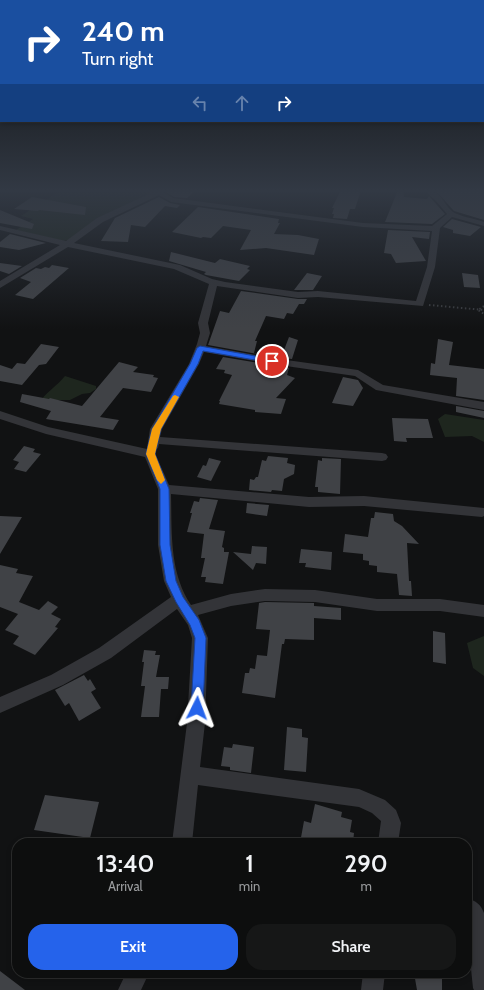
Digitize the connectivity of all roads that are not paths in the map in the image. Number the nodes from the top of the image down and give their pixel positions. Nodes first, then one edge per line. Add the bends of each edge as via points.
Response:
1 (34, 236) edge
2 (78, 236) edge
3 (435, 236) edge
4 (67, 244) junction
5 (214, 282) junction
6 (0, 285) edge
7 (200, 348) junction
8 (484, 406) edge
9 (0, 415) edge
10 (152, 447) junction
11 (382, 457) dead end
12 (164, 489) junction
13 (482, 512) dead end
14 (184, 606) junction
15 (484, 611) edge
16 (0, 705) edge
17 (190, 775) junction
18 (183, 838) edge
19 (389, 838) edge
20 (472, 912) edge
21 (135, 978) edge
22 (373, 978) edge
23 (484, 988) edge
24 (129, 990) edge
25 (372, 990) edge

1 - 4 street
2 - 4 street
3 - 5 street via 431,267 420,304 318,294 298,295
4 - 5 street via 177,267
4 - 6 street
5 - 7 street
7 - 8 street via 358,373 380,388
7 - 10 street via 194,364 156,429
9 - 10 street via 46,430
10 - 11 street
10 - 12 street
12 - 13 street via 310,502 364,501
12 - 14 street via 167,558 171,581
14 - 15 street via 265,595 315,596 377,605 440,604
14 - 16 street via 57,680
14 - 17 street via 195,623 200,638 196,722
17 - 18 street
17 - 19 street via 359,798 382,808 387,813 391,821
20 - 23 street via 477,924
21 - 24 street
22 - 25 street

